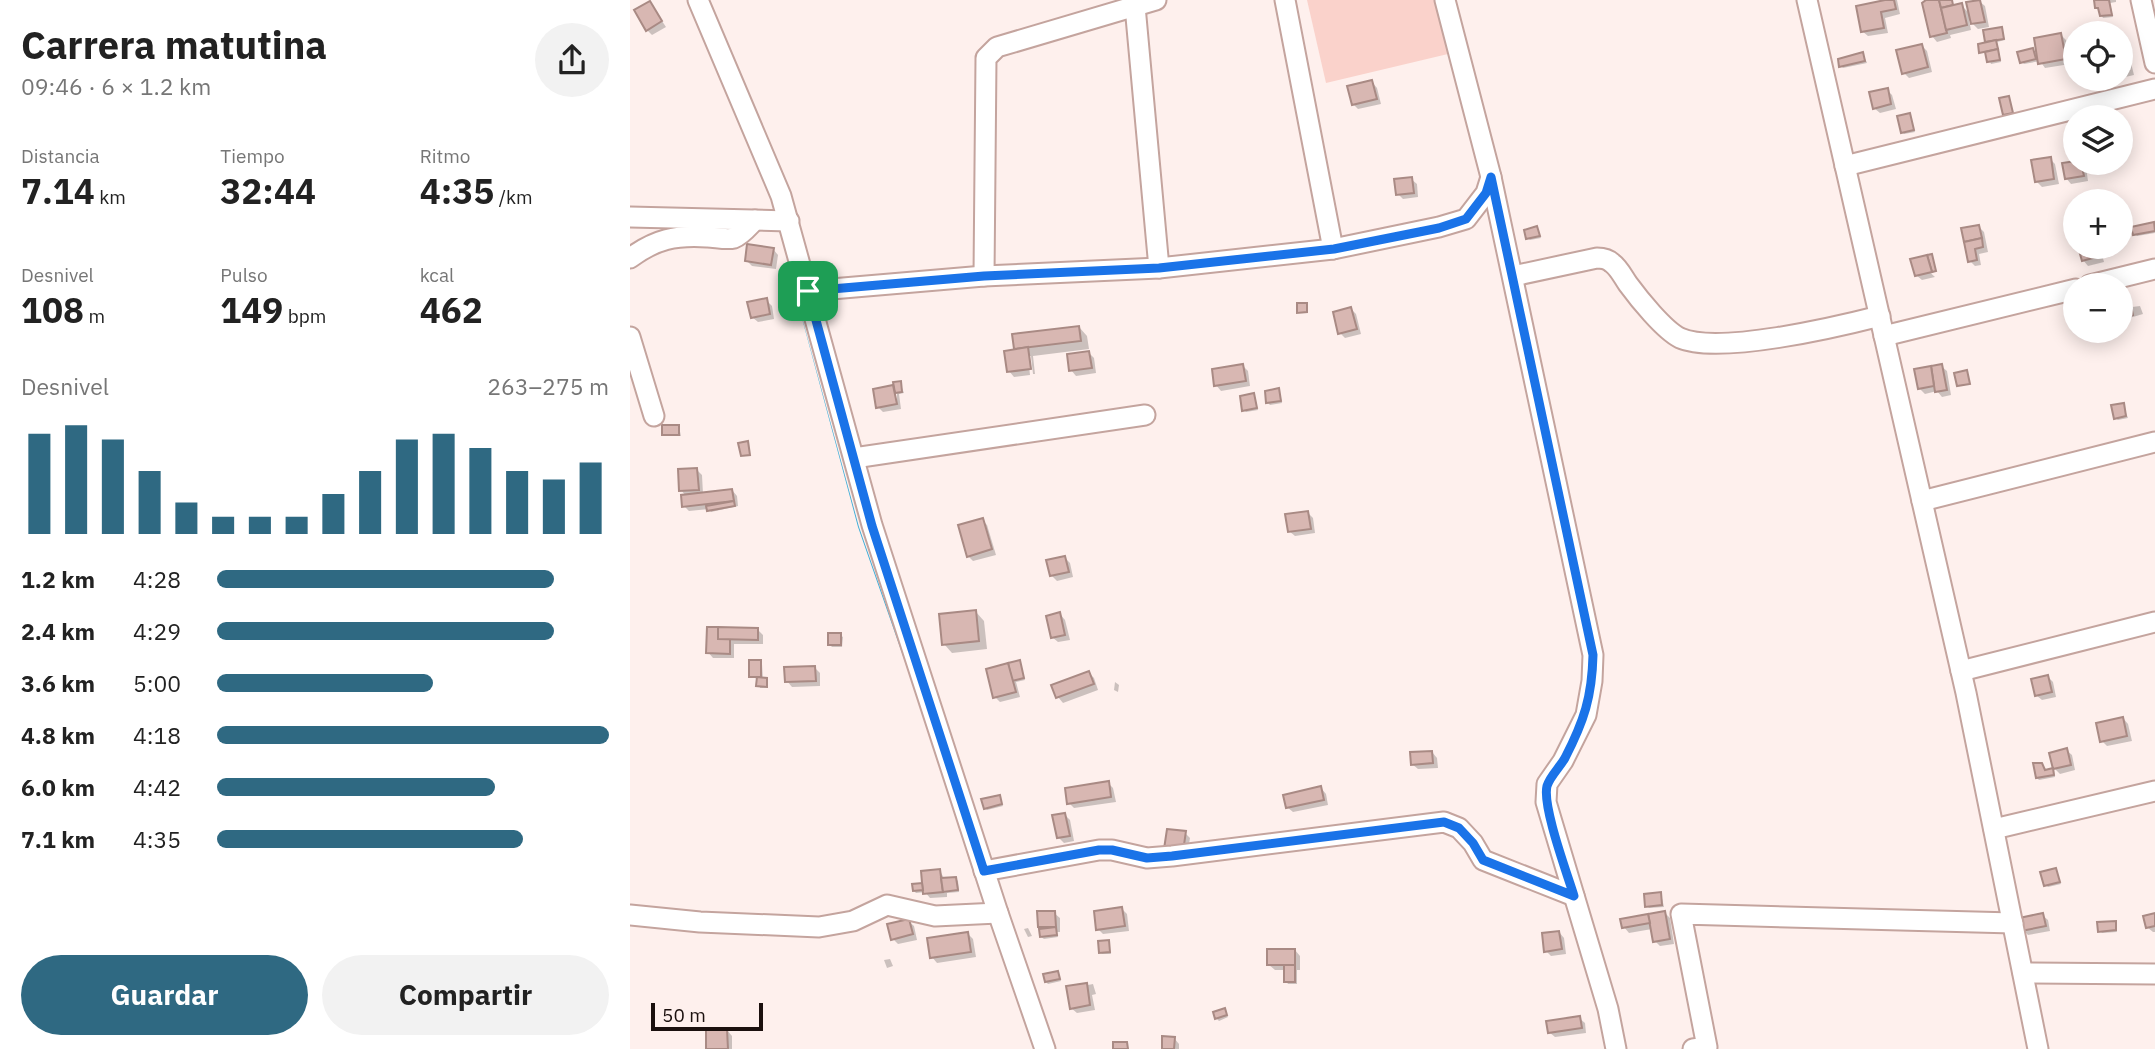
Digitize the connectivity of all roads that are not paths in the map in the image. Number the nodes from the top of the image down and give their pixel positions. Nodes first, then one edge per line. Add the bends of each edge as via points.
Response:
1 (698, 0) edge
2 (1156, 0) edge
3 (1285, 0) edge
4 (1445, 0) edge
5 (1807, 0) edge
6 (2141, 0) edge
7 (1135, 6) junction
8 (2155, 63) edge
9 (2155, 89) edge
10 (1845, 166) junction
11 (1491, 177) junction
12 (630, 217) edge
13 (755, 220) junction
14 (789, 221) junction
15 (1334, 249) junction
16 (630, 258) edge
17 (1159, 268) junction
18 (2155, 269) edge
19 (2133, 274) edge
20 (984, 276) junction
21 (1513, 276) junction
22 (808, 291) junction
23 (2063, 291) edge
24 (1882, 326) junction
25 (630, 337) edge
26 (1145, 415) dead end
27 (654, 416) dead end
28 (2155, 442) edge
29 (854, 458) junction
30 (1922, 501) junction
31 (2155, 622) edge
32 (1961, 671) junction
33 (2155, 791) edge
34 (1994, 829) junction
35 (984, 871) junction
36 (1574, 896) junction
37 (998, 913) junction
38 (630, 915) edge
39 (2013, 923) junction
40 (2022, 973) junction
41 (2155, 974) edge
42 (1045, 1049) edge
43 (1616, 1049) edge
44 (1693, 1049) edge
45 (2038, 1049) edge

1 - 14 street
2 - 7 street
3 - 15 street
4 - 11 street
5 - 10 street
6 - 8 street
7 - 17 street
7 - 20 street via 996,47 986,58
9 - 10 street
10 - 24 street
11 - 15 street via 1486,193 1466,219
11 - 21 street
12 - 13 street
13 - 14 street
13 - 16 street via 732,238 665,239
14 - 22 street
15 - 17 street
17 - 20 street
18 - 19 street
20 - 22 street
21 - 24 street via 1606,258 1668,328 1679,337 1711,344
21 - 36 street via 1593,655 1586,715 1547,784 1546,802
22 - 29 street
23 - 24 street
24 - 30 street
25 - 27 street
26 - 29 street
28 - 30 street
29 - 35 street
30 - 32 street
31 - 32 street
32 - 34 street
33 - 34 street
34 - 39 street
35 - 36 street via 1099,850 1147,858 1172,856 1444,822 1459,828 1483,860
35 - 37 street
36 - 43 street
37 - 38 street via 935,916 887,905 853,921 819,927
37 - 42 street
39 - 40 street
39 - 44 street via 1681,914 1707,1047
40 - 41 street
40 - 45 street

